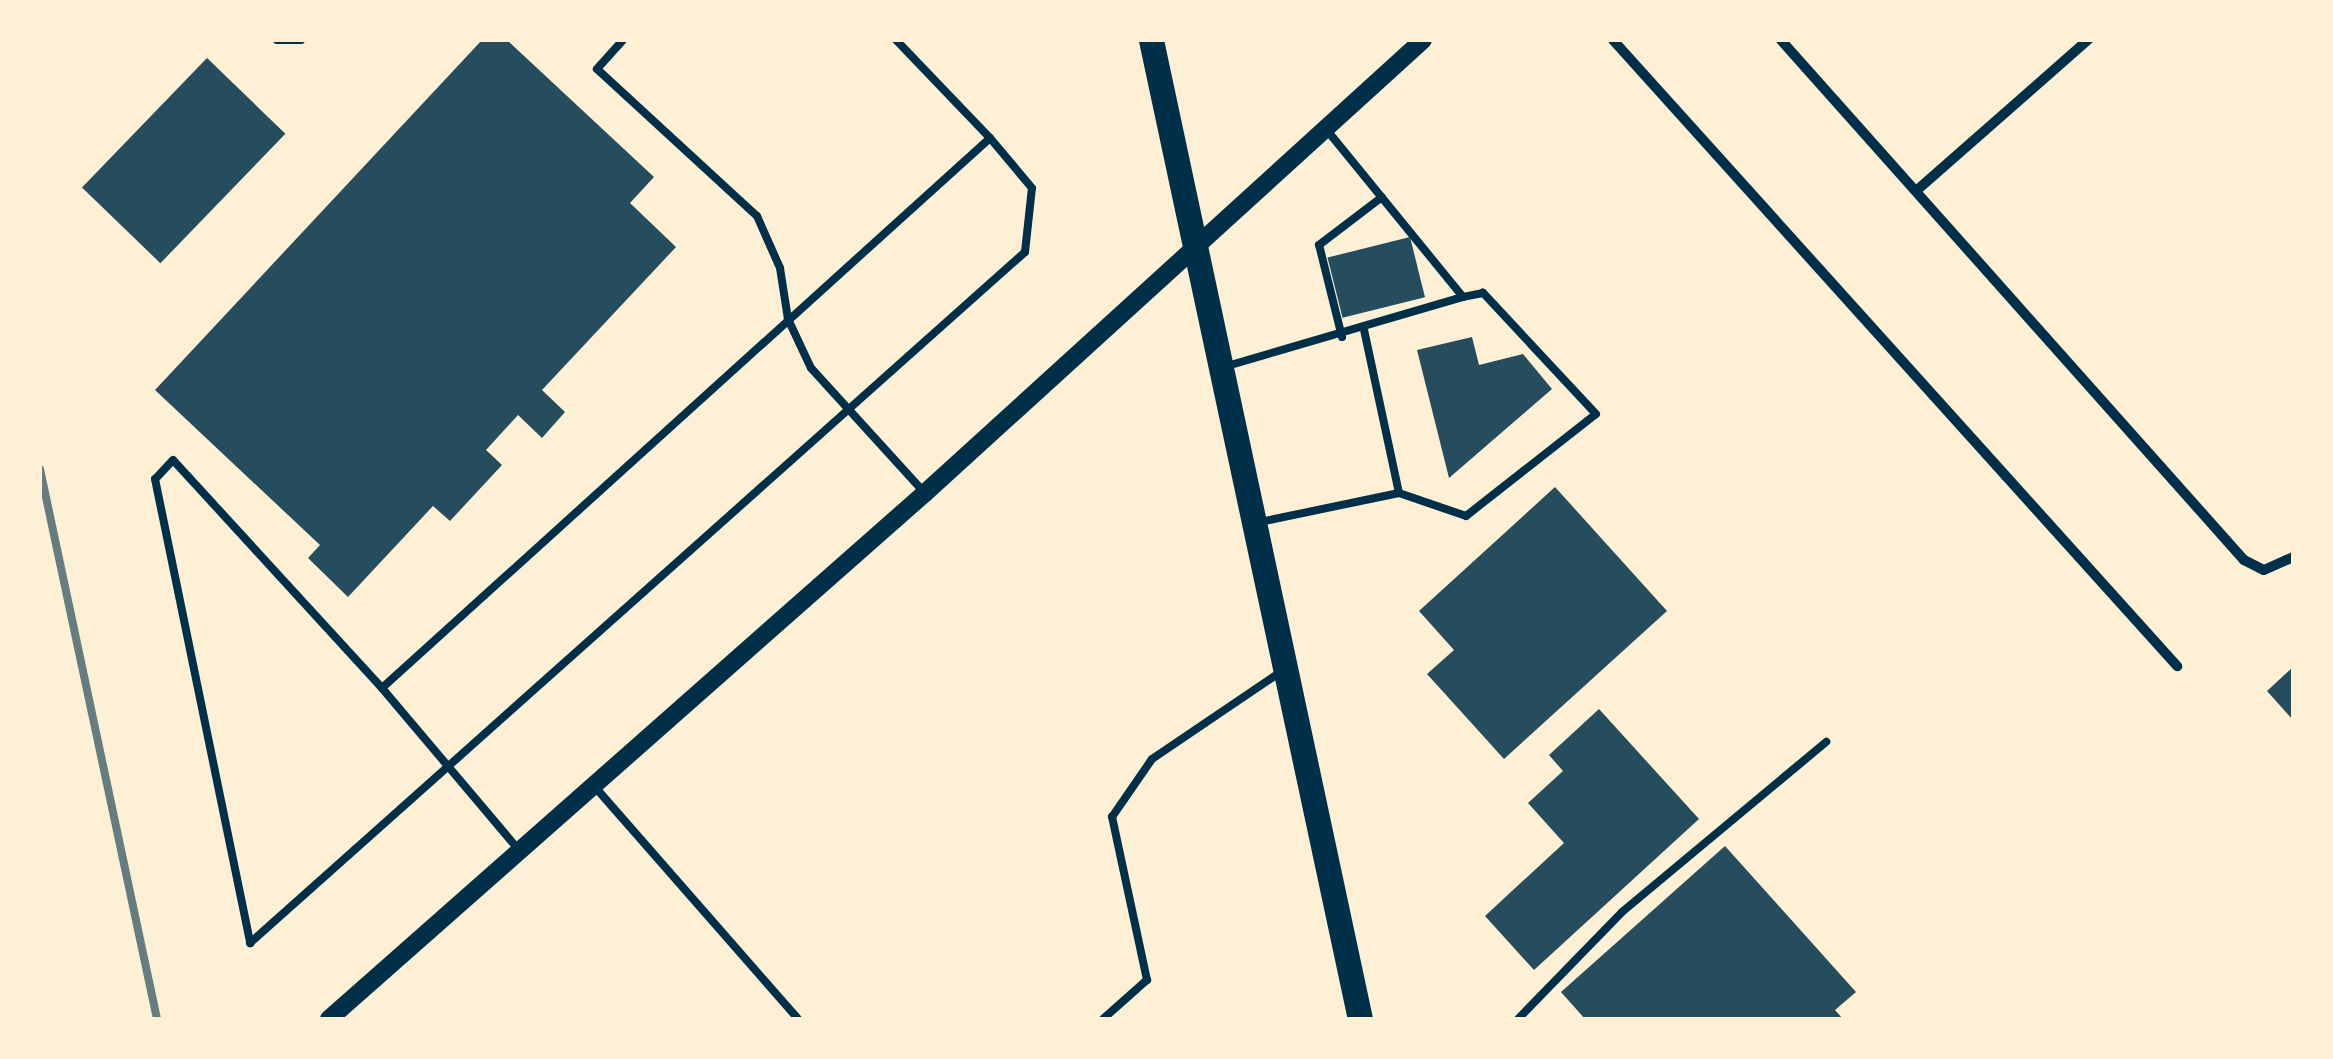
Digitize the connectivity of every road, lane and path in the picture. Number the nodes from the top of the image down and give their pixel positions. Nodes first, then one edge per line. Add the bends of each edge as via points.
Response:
1 (278, 40) edge
2 (301, 40) edge
3 (623, 40) edge
4 (896, 40) edge
5 (1151, 40) edge
6 (1423, 40) edge
7 (1613, 40) edge
8 (1781, 40) edge
9 (2088, 40) edge
10 (1327, 130) junction
11 (990, 138) junction
12 (1916, 191) junction
13 (1382, 197) junction
14 (1196, 245) junction
15 (1463, 297) junction
16 (788, 319) junction
17 (1364, 330) junction
18 (1342, 337) junction
19 (1222, 367) junction
20 (851, 412) junction
21 (925, 493) junction
22 (1399, 494) junction
23 (1255, 524) junction
24 (2293, 556) edge
25 (2177, 666) dead end
26 (1286, 669) junction
27 (382, 688) junction
28 (1826, 742) dead end
29 (448, 766) junction
30 (595, 787) junction
31 (521, 852) junction
32 (329, 1019) edge
33 (798, 1019) edge
34 (1103, 1019) edge
35 (1360, 1019) edge
36 (1518, 1019) edge

1 - 2 lane
3 - 16 lane via 597,69 757,216 780,268
4 - 11 lane
5 - 14 main road
6 - 10 street
7 - 25 street
8 - 12 street
9 - 12 street
10 - 13 lane
10 - 14 street
11 - 16 lane
11 - 20 lane via 1032,188 1025,252
12 - 24 street via 2244,560 2264,570
13 - 15 lane
13 - 18 lane via 1319,245
14 - 19 main road
14 - 21 street
15 - 17 lane
15 - 22 lane via 1483,293 1596,414 1466,516
16 - 20 lane via 811,368
16 - 27 lane
17 - 18 lane
17 - 22 lane
18 - 19 lane
19 - 23 main road
20 - 21 lane
20 - 29 lane
21 - 30 street
22 - 23 lane
23 - 26 main road
26 - 34 lane via 1152,759 1112,817 1147,980
26 - 35 main road
27 - 29 lane
27 - 29 lane via 173,460 155,479 250,943
28 - 36 lane via 1622,912
29 - 31 lane
30 - 31 street
30 - 33 lane
31 - 32 street

